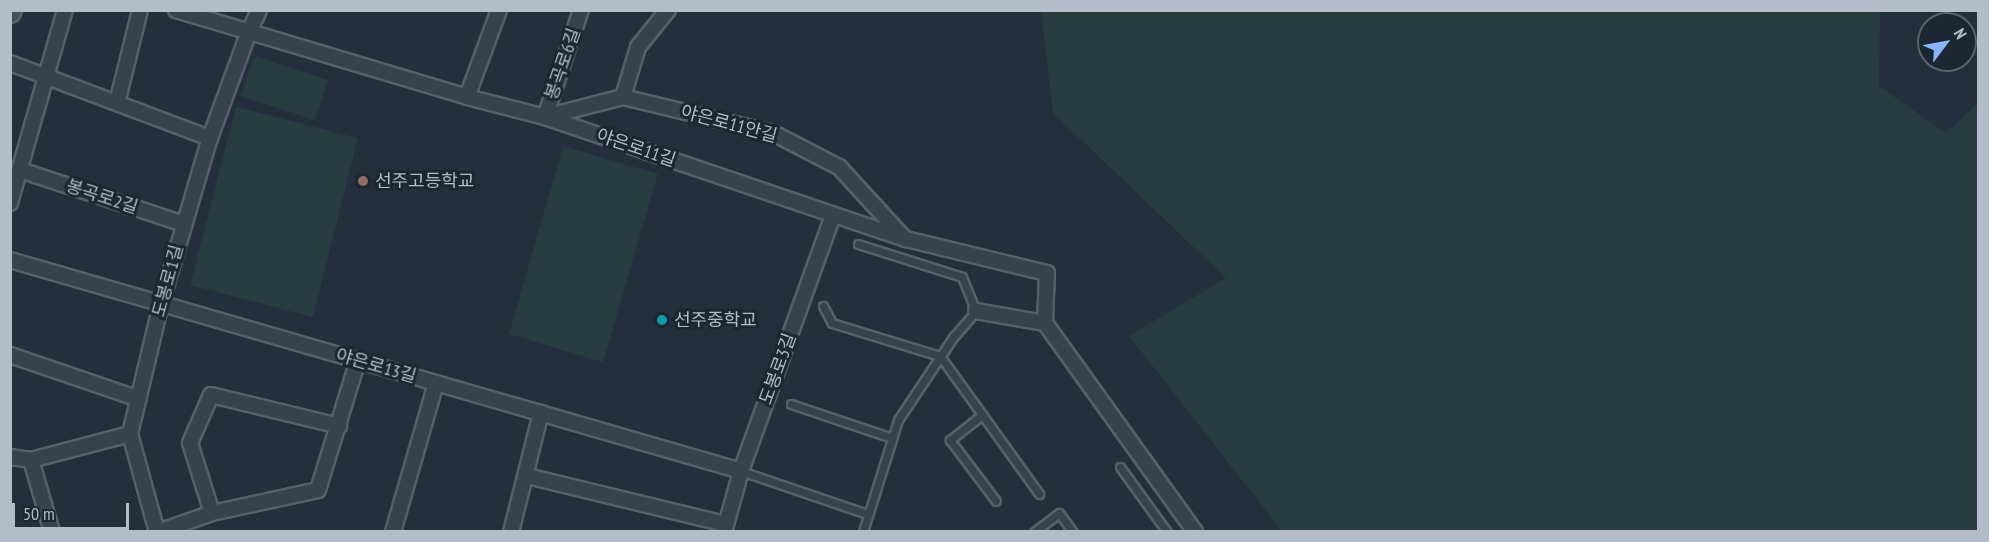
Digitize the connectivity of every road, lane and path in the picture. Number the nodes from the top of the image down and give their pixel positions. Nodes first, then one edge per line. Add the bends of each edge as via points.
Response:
1 (65, 10) edge
2 (140, 10) edge
3 (176, 10) edge
4 (259, 10) edge
5 (499, 10) edge
6 (581, 10) edge
7 (668, 10) edge
8 (248, 34) junction
9 (10, 63) edge
10 (45, 76) junction
11 (467, 97) junction
12 (623, 97) junction
13 (117, 103) junction
14 (545, 117) junction
15 (210, 138) junction
16 (20, 170) junction
17 (10, 203) edge
18 (833, 215) junction
19 (184, 224) junction
20 (906, 239) junction
21 (858, 244) dead end
22 (10, 260) edge
23 (161, 304) junction
24 (823, 306) dead end
25 (976, 311) junction
26 (1045, 323) junction
27 (10, 356) edge
28 (940, 356) junction
29 (358, 360) junction
30 (436, 383) junction
31 (139, 399) junction
32 (792, 404) dead end
33 (541, 413) junction
34 (982, 415) junction
35 (339, 426) junction
36 (130, 435) junction
37 (892, 438) junction
38 (10, 458) edge
39 (31, 460) junction
40 (1120, 467) dead end
41 (741, 471) junction
42 (527, 476) junction
43 (1039, 494) dead end
44 (996, 501) dead end
45 (212, 513) junction
46 (867, 514) junction
47 (725, 528) edge
48 (52, 531) edge
49 (158, 531) edge
50 (393, 531) edge
51 (511, 531) edge
52 (863, 531) edge
53 (1034, 531) edge
54 (1073, 531) edge
55 (1167, 531) edge
56 (1195, 531) edge

1 - 10 street
2 - 13 street
3 - 8 street, 야은로11길
4 - 8 street, 도봉로1길
5 - 11 street
6 - 14 street, 봉곡로6길
7 - 12 street via 638,46
8 - 11 street, 야은로11길
8 - 15 street, 도봉로1길
9 - 10 street
10 - 13 street
10 - 16 street
11 - 14 street, 야은로11길
12 - 14 street, 야은로11안길
12 - 20 street, 야은로11안길 via 773,133 839,167
13 - 15 street
14 - 18 street, 야은로11길
15 - 19 street, 도봉로1길
16 - 17 street
16 - 19 street, 봉곡로2길
18 - 20 street, 야은로11길
18 - 41 street, 도봉로3길
19 - 23 street, 도봉로1길
20 - 26 street, 야은로11길 via 1047,273
21 - 25 lane via 962,277
22 - 23 street, 야은로13길
23 - 29 street, 야은로13길
23 - 31 street, 도봉로1길
24 - 28 lane via 832,323
25 - 26 street
25 - 28 lane
26 - 56 street
27 - 31 street
28 - 34 lane
28 - 37 lane via 898,420
29 - 30 street, 야은로13길
29 - 35 street, 도봉로1길
30 - 33 street, 야은로13길
30 - 50 street
31 - 36 street, 도봉로1길
32 - 37 lane
33 - 41 street, 야은로13길
33 - 42 street
34 - 43 lane
34 - 44 lane via 950,440
35 - 45 street, 도봉로1길 via 318,490
35 - 45 street via 211,395 190,443
36 - 39 street
36 - 49 street, 도봉로1길
37 - 46 lane
38 - 39 street
39 - 48 street
40 - 55 lane
41 - 46 lane
41 - 47 street, 도봉로3길
42 - 47 street, 도봉로3길
42 - 51 street
45 - 49 street, 도봉로1길
46 - 52 lane
53 - 54 lane via 1059,513

